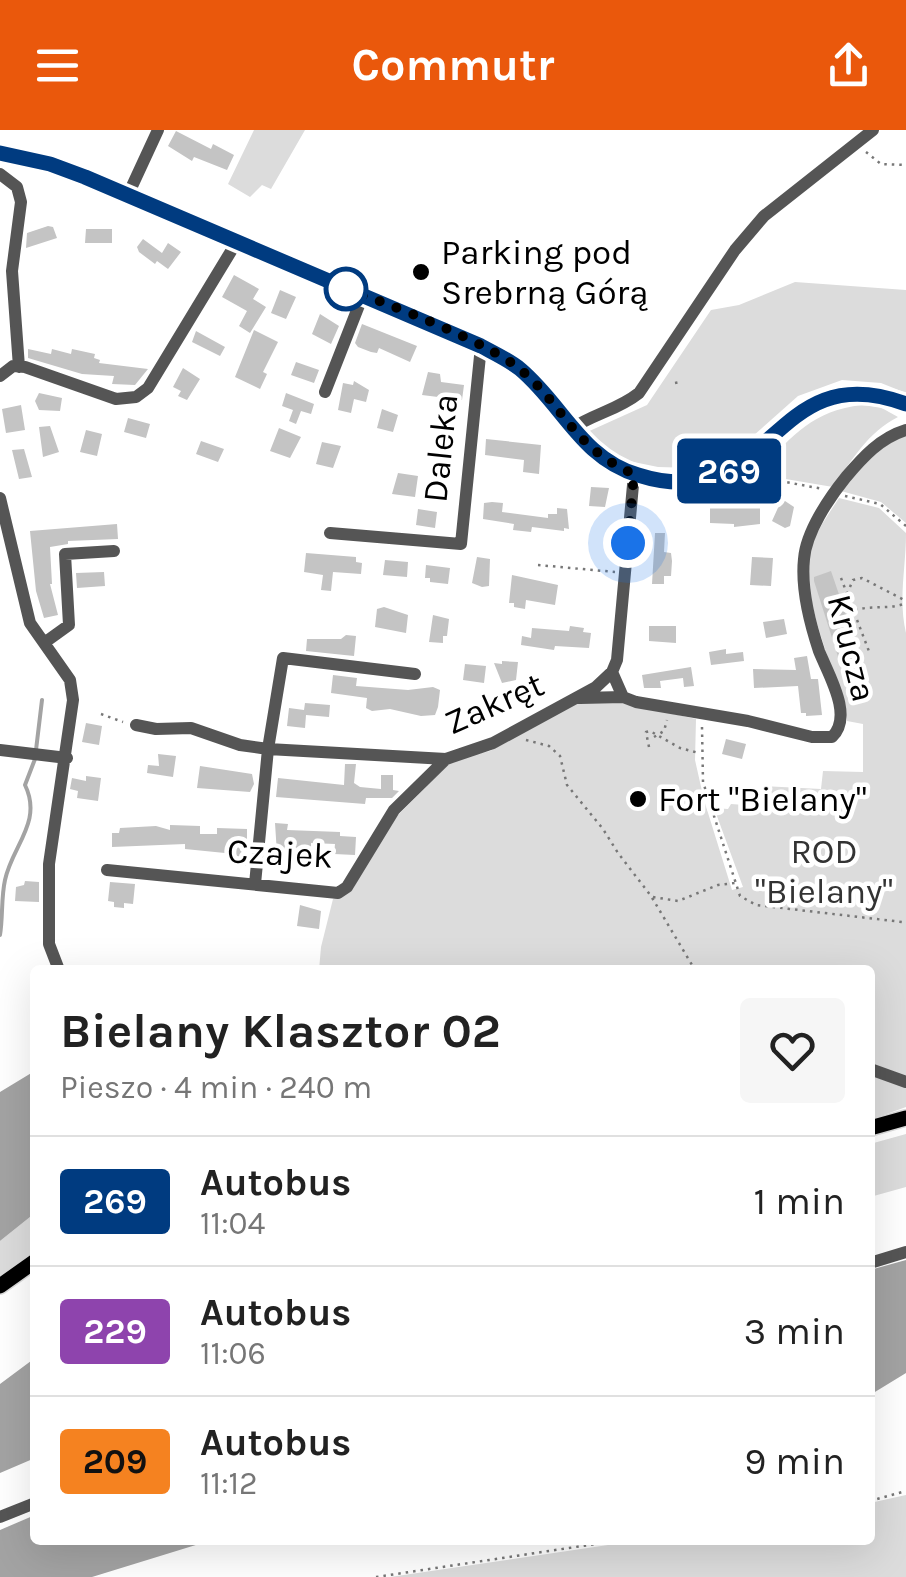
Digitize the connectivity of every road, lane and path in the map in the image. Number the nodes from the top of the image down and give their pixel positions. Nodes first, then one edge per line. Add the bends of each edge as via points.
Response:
1 (158, 130) edge
2 (873, 130) edge
3 (857, 145) junction
4 (0, 153) edge
5 (906, 165) edge
6 (0, 174) edge
7 (128, 197) junction
8 (236, 242) junction
9 (362, 296) junction
10 (481, 346) junction
11 (19, 366) junction
12 (0, 376) edge
13 (326, 392) dead end
14 (906, 404) edge
15 (571, 428) junction
16 (906, 430) edge
17 (634, 474) junction
18 (755, 477) dead end
19 (832, 490) dead end
20 (845, 496) dead end
21 (0, 498) edge
22 (906, 526) edge
23 (330, 532) dead end
24 (114, 551) dead end
25 (538, 564) dead end
26 (626, 572) junction
27 (841, 578) dead end
28 (846, 595) junction
29 (906, 602) edge
30 (852, 611) junction
31 (44, 643) junction
32 (870, 654) dead end
33 (612, 672) junction
34 (416, 674) dead end
35 (623, 697) junction
36 (577, 698) junction
37 (668, 708) junction
38 (101, 714) dead end
39 (703, 715) junction
40 (136, 725) joint
41 (510, 734) junction
42 (660, 735) junction
43 (654, 737) dead end
44 (649, 747) dead end
45 (268, 749) junction
46 (0, 750) edge
47 (701, 753) junction
48 (67, 758) junction
49 (446, 759) junction
50 (106, 870) dead end
51 (736, 883) junction
52 (254, 884) junction
53 (651, 896) junction
54 (902, 922) dead end
55 (57, 965) edge
56 (692, 965) edge
57 (875, 1072) edge
58 (906, 1082) edge
59 (906, 1118) edge
60 (875, 1127) edge
61 (906, 1252) edge
62 (875, 1261) edge
63 (30, 1265) edge
64 (0, 1286) edge
65 (906, 1491) edge
66 (875, 1500) edge
67 (30, 1504) edge
68 (0, 1518) edge
69 (589, 1545) edge
70 (376, 1577) edge

1 - 7 street
2 - 3 street
3 - 5 path via 881,164
3 - 15 street via 764,216 639,393
4 - 7 street via 50,164
6 - 11 street via 18,187 21,202 12,271
7 - 8 street
8 - 9 street
8 - 11 street via 148,388 136,396 116,399
9 - 10 street
9 - 13 street
10 - 15 street via 520,370
10 - 23 street, Daleka via 461,544
11 - 12 street
14 - 17 street via 869,393 828,396 720,476 689,482
15 - 17 street via 607,462
16 - 39 street, Krucza via 865,455 837,489 804,555 819,650 841,712 838,732 812,737
17 - 26 street
18 - 19 path
20 - 22 path via 880,504
21 - 31 street via 30,623
24 - 31 street via 65,554 68,626
25 - 26 path
26 - 33 street
27 - 28 path
28 - 29 path via 853,580 862,578
28 - 30 path
29 - 30 path
30 - 32 path
31 - 48 street via 70,680 74,708
33 - 35 street
33 - 36 street, Zakręt
34 - 45 street via 282,658
35 - 36 street, Krucza
35 - 37 street, Krucza
36 - 41 street, Zakręt
37 - 39 street, Krucza
37 - 42 path
38 - 40 path
39 - 47 path
40 - 45 street, Zakręt via 191,728
41 - 49 street, Zakręt
41 - 53 path via 550,746 560,756 567,785
42 - 43 path
42 - 44 path via 646,732
42 - 47 path
45 - 49 street, Zakręt
45 - 52 street
46 - 48 street
47 - 51 path via 708,806
48 - 55 street via 50,864 49,944
49 - 52 street, Czajek via 394,810 348,887 338,893
50 - 52 street, Czajek
51 - 53 path via 678,901
51 - 54 path via 740,896 756,906
53 - 56 path
57 - 58 street
59 - 60 main road
61 - 62 street
63 - 64 main road
65 - 66 path
67 - 68 street
69 - 70 path

